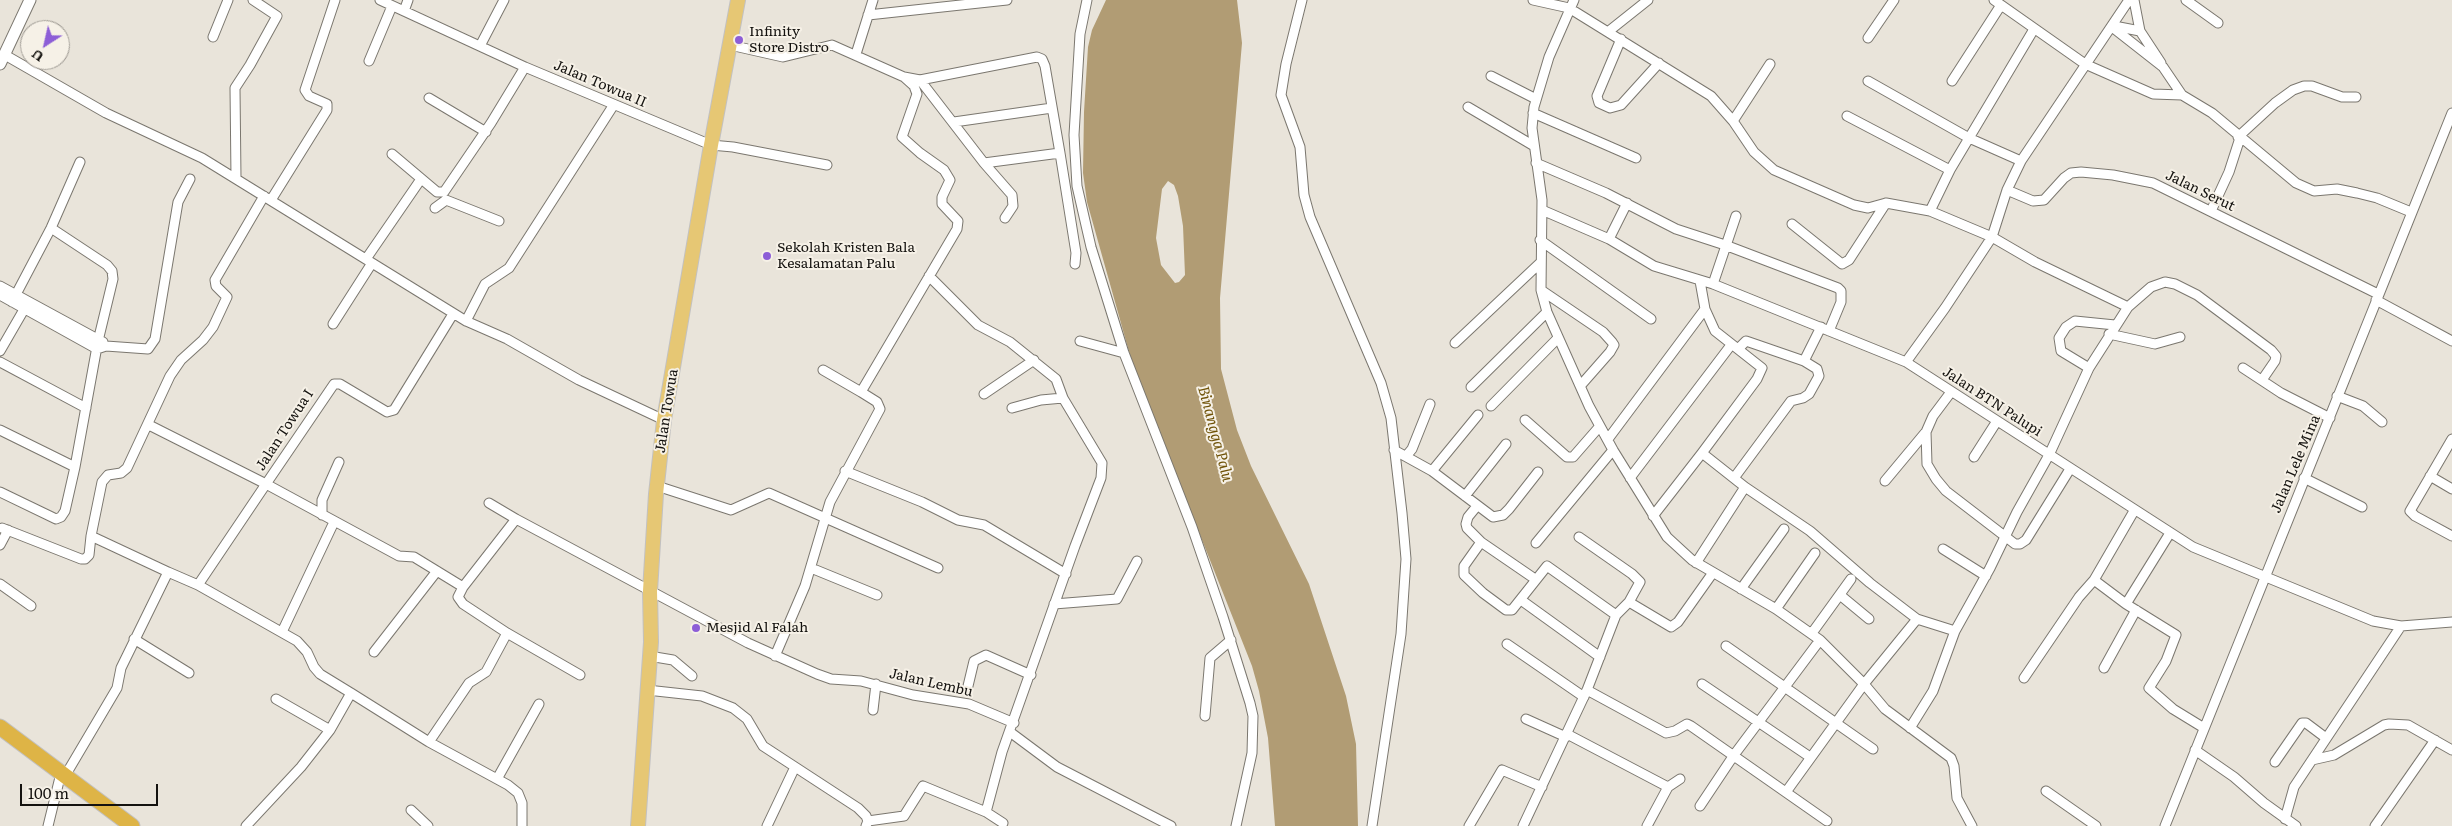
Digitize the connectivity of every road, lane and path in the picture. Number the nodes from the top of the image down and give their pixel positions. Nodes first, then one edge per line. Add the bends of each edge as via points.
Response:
1 (30, 0) edge
2 (228, 0) edge
3 (253, 0) edge
4 (335, 0) edge
5 (380, 0) edge
6 (408, 0) edge
7 (504, 0) edge
8 (738, 0) edge
9 (873, 0) edge
10 (1008, 0) edge
11 (1087, 0) edge
12 (1302, 0) edge
13 (1533, 0) edge
14 (1574, 0) edge
15 (1648, 0) edge
16 (1894, 0) edge
17 (2129, 0) edge
18 (2134, 0) edge
19 (2186, 0) edge
20 (1997, 2) edge
21 (938, 4) edge
22 (392, 6) junction
23 (1569, 8) junction
24 (404, 11) junction
25 (868, 15) junction
26 (2218, 23) dead end
27 (2112, 26) junction
28 (2034, 29) junction
29 (1609, 31) junction
30 (2140, 31) junction
31 (213, 37) dead end
32 (1868, 38) dead end
33 (1620, 39) junction
34 (730, 45) junction
35 (480, 46) junction
36 (856, 54) junction
37 (2, 59) edge
38 (369, 61) dead end
39 (1659, 64) junction
40 (1770, 64) dead end
41 (2085, 64) junction
42 (525, 67) junction
43 (2163, 67) junction
44 (1491, 76) dead end
45 (904, 77) junction
46 (920, 80) junction
47 (1868, 81) dead end
48 (1952, 82) dead end
49 (2182, 95) junction
50 (2356, 97) dead end
51 (429, 98) dead end
52 (1536, 99) junction
53 (613, 106) junction
54 (1468, 107) dead end
55 (1052, 108) junction
56 (2452, 112) edge
57 (1533, 113) junction
58 (1848, 116) dead end
59 (1733, 121) junction
60 (954, 122) junction
61 (486, 132) junction
62 (1969, 138) junction
63 (2239, 138) junction
64 (711, 145) junction
65 (1534, 146) junction
66 (1060, 153) junction
67 (392, 154) dead end
68 (1636, 158) dead end
69 (2021, 161) junction
70 (80, 162) dead end
71 (984, 163) junction
72 (1536, 163) junction
73 (827, 165) dead end
74 (1950, 170) junction
75 (236, 178) junction
76 (190, 179) dead end
77 (422, 179) junction
78 (2007, 190) junction
79 (442, 197) junction
80 (268, 198) junction
81 (1627, 203) junction
82 (1886, 203) junction
83 (435, 208) dead end
84 (1542, 210) junction
85 (1930, 211) junction
86 (2211, 211) junction
87 (2412, 212) junction
88 (1736, 216) dead end
89 (1005, 218) dead end
90 (499, 221) dead end
91 (1792, 224) dead end
92 (51, 228) junction
93 (1992, 237) junction
94 (1609, 239) junction
95 (1540, 240) junction
96 (1725, 245) junction
97 (369, 261) junction
98 (1540, 263) junction
99 (1075, 264) dead end
100 (929, 276) junction
101 (1700, 281) junction
102 (1712, 284) junction
103 (0, 286) edge
104 (1541, 290) junction
105 (0, 295) edge
106 (2377, 297) junction
107 (14, 298) junction
108 (27, 305) junction
109 (2128, 307) junction
110 (1705, 309) junction
111 (1547, 312) junction
112 (453, 314) junction
113 (1651, 319) dead end
114 (466, 321) junction
115 (333, 324) dead end
116 (1825, 329) junction
117 (2112, 330) junction
118 (2180, 337) dead end
119 (99, 338) junction
120 (1558, 338) junction
121 (1080, 341) dead end
122 (2452, 341) edge
123 (1456, 343) dead end
124 (106, 346) junction
125 (1734, 347) junction
126 (97, 348) junction
127 (0, 351) edge
128 (1124, 353) junction
129 (1034, 360) junction
130 (0, 362) edge
131 (1804, 362) junction
132 (1906, 362) junction
133 (2089, 368) junction
134 (2243, 368) dead end
135 (823, 370) dead end
136 (2262, 380) junction
137 (1581, 385) junction
138 (1471, 387) dead end
139 (861, 392) junction
140 (1951, 392) junction
141 (984, 394) dead end
142 (2337, 396) junction
143 (1063, 398) junction
144 (1430, 404) dead end
145 (1491, 406) dead end
146 (86, 408) junction
147 (1012, 408) dead end
148 (1478, 415) dead end
149 (2330, 418) junction
150 (664, 420) junction
151 (1525, 420) dead end
152 (1997, 421) junction
153 (2382, 422) dead end
154 (149, 425) junction
155 (1600, 426) junction
156 (0, 430) edge
157 (1926, 432) junction
158 (1608, 439) junction
159 (2452, 440) edge
160 (1506, 444) dead end
161 (1394, 450) junction
162 (1613, 450) junction
163 (1702, 453) junction
164 (2049, 454) junction
165 (1407, 455) junction
166 (1974, 457) dead end
167 (339, 462) dead end
168 (76, 467) junction
169 (2070, 469) junction
170 (845, 471) junction
171 (1432, 471) junction
172 (1538, 472) dead end
173 (2430, 476) junction
174 (1630, 478) junction
175 (1734, 478) junction
176 (2304, 478) junction
177 (1885, 481) dead end
178 (266, 484) junction
179 (657, 486) junction
180 (1745, 487) junction
181 (2452, 489) edge
182 (0, 492) edge
183 (1465, 496) junction
184 (489, 503) dead end
185 (1477, 506) junction
186 (2362, 507) dead end
187 (2134, 511) junction
188 (322, 515) junction
189 (1653, 516) junction
190 (824, 517) junction
191 (516, 519) junction
192 (334, 522) junction
193 (1784, 529) dead end
194 (2170, 533) junction
195 (91, 536) junction
196 (2452, 536) edge
197 (1579, 537) dead end
198 (2005, 537) junction
199 (1482, 542) junction
200 (1536, 543) dead end
201 (0, 545) edge
202 (1943, 549) dead end
203 (1815, 553) dead end
204 (1137, 560) dead end
205 (1696, 563) junction
206 (811, 568) junction
207 (938, 568) dead end
208 (436, 571) junction
209 (168, 572) junction
210 (1066, 574) junction
211 (1712, 574) junction
212 (1986, 576) junction
213 (2264, 578) junction
214 (1535, 579) junction
215 (1851, 580) dead end
216 (2094, 580) junction
217 (0, 584) edge
218 (198, 586) junction
219 (463, 587) junction
220 (1741, 589) junction
221 (650, 591) junction
222 (877, 594) dead end
223 (1840, 595) junction
224 (1521, 600) junction
225 (1629, 602) junction
226 (1054, 604) junction
227 (2126, 604) junction
228 (32, 606) dead end
229 (1776, 608) junction
230 (2136, 610) junction
231 (1616, 615) junction
232 (1869, 619) dead end
233 (1917, 619) junction
234 (2452, 622) edge
235 (2401, 626) junction
236 (1955, 631) junction
237 (282, 632) junction
238 (507, 633) junction
239 (1812, 633) junction
240 (134, 639) junction
241 (1231, 640) junction
242 (1820, 640) junction
243 (1507, 644) dead end
244 (1726, 646) dead end
245 (374, 652) dead end
246 (649, 656) junction
247 (775, 656) junction
248 (1600, 657) junction
249 (2104, 668) dead end
250 (189, 673) dead end
251 (580, 674) dead end
252 (1031, 675) junction
253 (692, 676) dead end
254 (2024, 678) dead end
255 (876, 684) junction
256 (1702, 684) dead end
257 (1864, 684) junction
258 (968, 686) dead end
259 (1784, 687) junction
260 (647, 690) junction
261 (351, 693) junction
262 (1586, 694) junction
263 (276, 699) dead end
264 (539, 704) dead end
265 (873, 710) dead end
266 (1205, 716) dead end
267 (1526, 719) dead end
268 (1759, 721) junction
269 (1836, 722) junction
270 (1014, 723) junction
271 (0, 727) edge
272 (1910, 728) junction
273 (2204, 728) junction
274 (330, 730) junction
275 (1010, 732) junction
276 (1566, 735) junction
277 (2326, 738) junction
278 (2435, 740) junction
279 (429, 742) junction
280 (1873, 749) dead end
281 (2195, 750) junction
282 (2452, 750) edge
283 (1734, 755) junction
284 (1810, 757) junction
285 (2312, 760) junction
286 (2275, 762) dead end
287 (795, 767) junction
288 (63, 774) junction
289 (497, 779) junction
290 (1680, 779) dead end
291 (1542, 787) junction
292 (1668, 787) junction
293 (2046, 791) dead end
294 (1786, 792) junction
295 (1700, 806) dead end
296 (411, 810) dead end
297 (986, 812) junction
298 (2285, 819) junction
299 (1827, 821) dead end
300 (867, 824) edge
301 (1004, 825) edge
302 (48, 826) edge
303 (132, 826) edge
304 (246, 826) edge
305 (428, 826) edge
306 (522, 826) edge
307 (638, 826) edge
308 (767, 826) edge
309 (1171, 826) edge
310 (1236, 826) edge
311 (1372, 826) edge
312 (1469, 826) edge
313 (1523, 826) edge
314 (1647, 826) edge
315 (1972, 826) edge
316 (2096, 826) edge
317 (2164, 826) edge
318 (2296, 826) edge
319 (2374, 826) edge

1 - 37 street
2 - 31 street
3 - 75 street via 277,16 235,88
4 - 80 street via 305,90 309,96 327,104 327,110
5 - 22 street, Jalan Towua II
6 - 24 street
7 - 35 street
8 - 34 main road, Jalan Towua
9 - 25 street
10 - 21 street
11 - 128 street via 1080,34 1074,135 1077,186 1091,247
12 - 161 street via 1281,95 1300,147 1304,195 1310,217 1381,383 1391,418
13 - 23 street
14 - 23 street
15 - 29 street
16 - 32 street
17 - 27 street
18 - 30 street
19 - 26 street
20 - 28 street
20 - 48 street
21 - 25 street
22 - 24 street, Jalan Towua II
22 - 38 street
23 - 29 street
23 - 52 street
24 - 35 street, Jalan Towua II
25 - 36 street
27 - 30 street
27 - 41 street
27 - 43 street
28 - 41 street
28 - 62 street
29 - 33 street
30 - 43 street
33 - 39 street
33 - 39 street via 1597,96 1599,103 1610,108 1621,105
34 - 36 street via 783,57 832,45
34 - 64 main road, Jalan Towua
35 - 42 street, Jalan Towua II
36 - 45 street
37 - 75 street
39 - 59 street via 1711,96
40 - 59 street
41 - 49 street via 2154,94
41 - 69 street
42 - 53 street, Jalan Towua II
42 - 61 street
43 - 49 street
44 - 52 street
45 - 46 street
45 - 100 street via 917,94 902,138 944,170 950,180 942,204 958,221 957,229
46 - 55 street via 1037,57 1045,66
46 - 60 street
47 - 62 street
49 - 63 street via 2212,113
50 - 63 street via 2342,97 2304,86 2275,103
51 - 61 street
52 - 57 street
53 - 64 street, Jalan Towua II
53 - 114 street via 509,268 485,284
54 - 65 street
55 - 60 street
55 - 66 street
56 - 87 street, Jalan Lele Mina
57 - 65 street
57 - 68 street
58 - 74 street
59 - 82 street via 1754,152 1774,170 1854,205 1868,208
60 - 71 street
61 - 79 street
62 - 69 street
62 - 74 street
63 - 86 street via 2230,172
63 - 87 street via 2307,190 2337,189 2357,193
64 - 73 street, Jalan Towua II
64 - 150 main road, Jalan Towua
65 - 72 street
66 - 71 street
66 - 99 street
67 - 77 street
69 - 78 street
70 - 92 street
71 - 89 street via 1013,198 1013,206
72 - 81 street
72 - 84 street
74 - 85 street
75 - 80 street
76 - 124 street via 178,202 153,343 145,350
77 - 79 street
77 - 97 street
78 - 86 street, Jalan Serut via 2039,201 2071,173 2114,175 2153,183
78 - 93 street
79 - 83 street
79 - 90 street
80 - 97 street
80 - 154 street via 215,280 216,286 227,297 225,305 209,334 175,368
81 - 94 street
81 - 96 street via 1676,229
82 - 85 street
82 - 91 street via 1849,260 1842,264
84 - 94 street, Jalan BTN Palupi
84 - 95 street
85 - 93 street
86 - 106 street, Jalan Serut
87 - 106 street, Jalan Lele Mina
88 - 96 street
92 - 107 street
92 - 119 street via 112,271 113,279
93 - 109 street via 2035,262
93 - 132 street
94 - 101 street, Jalan BTN Palupi via 1654,266
95 - 98 street
95 - 113 street
96 - 102 street
96 - 116 street via 1841,291 1841,302
97 - 112 street
97 - 115 street
98 - 104 street
98 - 123 street
100 - 129 street via 978,325 999,335
100 - 139 street
101 - 102 street, Jalan BTN Palupi
101 - 110 street
102 - 116 street, Jalan BTN Palupi
103 - 107 street
104 - 111 street
104 - 137 street via 1603,332 1614,345
105 - 107 street
106 - 122 street, Jalan Serut
106 - 142 street, Jalan Lele Mina
107 - 108 street
108 - 119 street
108 - 126 street
108 - 127 street
109 - 117 street
109 - 136 street via 2151,287 2165,282 2197,295 2276,356 2276,361
110 - 125 street via 1715,331
110 - 158 street
111 - 120 street
111 - 138 street
112 - 114 street
112 - 178 street, Jalan Towua I via 394,410 388,412 340,384 334,384
114 - 150 street
116 - 131 street
116 - 132 street, Jalan BTN Palupi
117 - 118 street via 2155,344
117 - 133 street
117 - 133 street via 2075,321 2059,338 2061,352
119 - 124 street
119 - 126 street
120 - 137 street
120 - 145 street
121 - 128 street
124 - 126 street
125 - 131 street via 1746,341
125 - 163 street via 1756,362 1762,368 1761,372
125 - 174 street
126 - 146 street
128 - 241 street via 1192,527
129 - 141 street
129 - 143 street via 1056,379
130 - 146 street
131 - 175 street via 1819,373 1809,394 1791,402
132 - 140 street, Jalan BTN Palupi
133 - 164 street
134 - 136 street
135 - 139 street
136 - 149 street
137 - 155 street
139 - 170 street via 877,402 880,409
140 - 152 street, Jalan BTN Palupi
140 - 157 street via 1933,416
142 - 149 street, Jalan Lele Mina
142 - 153 street via 2363,406
143 - 147 street
143 - 210 street via 1096,450 1103,471
144 - 165 street
146 - 168 street
148 - 171 street
149 - 176 street, Jalan Lele Mina
150 - 179 main road, Jalan Towua
151 - 155 street via 1568,458 1573,457
152 - 164 street, Jalan BTN Palupi
152 - 166 street
154 - 178 street, Jalan Towua I
154 - 195 street via 127,468 121,473 108,475 102,482
155 - 158 street
156 - 168 street
157 - 177 street
157 - 198 street via 1927,464 1936,479 1946,491
158 - 162 street
159 - 173 street
160 - 183 street
161 - 165 street
161 - 311 street via 1406,560 1405,587 1393,702
162 - 174 street
162 - 200 street
163 - 175 street
163 - 189 street
164 - 169 street, Jalan BTN Palupi
164 - 198 street
165 - 171 street
167 - 188 street via 325,493
168 - 182 street via 68,504 56,519
169 - 187 street, Jalan BTN Palupi
169 - 198 street via 2023,542 2015,544
170 - 190 street
170 - 210 street via 958,520 984,525
171 - 183 street
172 - 185 street via 1502,515 1493,518
173 - 181 street
173 - 196 street via 2411,512
174 - 189 street
175 - 180 street
176 - 186 street
176 - 213 street, Jalan Lele Mina
178 - 188 street
178 - 218 street
179 - 190 street via 731,510 768,493
179 - 221 main road, Jalan Towua
180 - 205 street
180 - 233 street via 1810,531
183 - 185 street
184 - 191 street, Jalan Lembu
185 - 199 street via 1466,524
187 - 194 street, Jalan BTN Palupi
187 - 216 street
188 - 192 street
189 - 205 street via 1667,537
190 - 206 street
190 - 207 street
191 - 219 street
191 - 221 street, Jalan Lembu
192 - 208 street via 399,556 414,557
192 - 237 street
193 - 220 street
194 - 213 street, Jalan BTN Palupi via 2193,547
194 - 227 street
195 - 201 street via 89,555 85,559 5,529
195 - 209 street
197 - 225 street via 1638,579 1639,585
198 - 212 street
199 - 214 street
199 - 224 street via 1464,566 1464,575 1506,610 1512,610
202 - 212 street
203 - 229 street
204 - 226 street via 1117,599
205 - 211 street
206 - 222 street
206 - 247 street
208 - 219 street
208 - 245 street
209 - 218 street
209 - 240 street
210 - 226 street
211 - 220 street
211 - 225 street via 1671,627
212 - 236 street
213 - 235 street, Jalan BTN Palupi via 2360,617
213 - 273 street, Jalan Lele Mina
214 - 224 street
214 - 231 street via 1547,566
215 - 223 street
216 - 227 street
216 - 254 street
217 - 228 street
218 - 237 street
219 - 238 street via 458,597 460,600
220 - 229 street
221 - 246 main road, Jalan Towua
221 - 247 street, Jalan Lembu
223 - 232 street
223 - 239 street
224 - 248 street
225 - 231 street
226 - 252 street
227 - 230 street
229 - 239 street
230 - 249 street
230 - 273 street via 2177,636 2150,685 2150,691
231 - 248 street
233 - 236 street
233 - 257 street
234 - 235 street, Jalan BTN Palupi
235 - 277 street
236 - 272 street via 1933,691
237 - 261 street via 303,647 320,674
238 - 251 street
238 - 279 street via 486,672 470,683
239 - 242 street
240 - 250 street
240 - 288 street via 121,668 117,688
241 - 266 street via 1210,658
241 - 310 street via 1250,703 1253,728 1252,752
242 - 257 street
242 - 259 street
243 - 262 street
244 - 259 street
246 - 253 street via 673,660
246 - 260 main road, Jalan Towua
247 - 255 street, Jalan Lembu via 831,679
248 - 262 street
252 - 258 street via 986,655 974,662
252 - 270 street
255 - 265 street
255 - 270 street, Jalan Lembu via 969,704
256 - 268 street
257 - 269 street
257 - 272 street via 1885,709
259 - 268 street
259 - 269 street
260 - 287 street via 702,696 733,708 747,719 763,746
260 - 307 main road, Jalan Towua
261 - 274 street
261 - 279 street
262 - 276 street
262 - 283 street via 1666,733 1687,724
263 - 274 street
264 - 289 street
267 - 276 street
268 - 283 street
268 - 284 street
269 - 280 street
269 - 284 street
270 - 275 street
271 - 288 highway
272 - 315 street via 1950,758 1954,766 1957,798
273 - 281 street, Jalan Lele Mina
274 - 304 street via 285,786
275 - 297 street
275 - 309 street via 1057,767
276 - 291 street
276 - 292 street
277 - 285 street
277 - 286 street via 2302,723
278 - 282 street
278 - 285 street via 2402,724 2384,725 2334,755
278 - 319 street
279 - 289 street
281 - 298 street
281 - 317 street, Jalan Lele Mina
283 - 294 street
283 - 295 street
284 - 294 street
285 - 298 street via 2294,787
287 - 300 street via 858,808
287 - 308 street
288 - 302 street
288 - 303 highway
289 - 306 street via 518,793 522,803
290 - 292 street
291 - 312 street via 1502,770
291 - 313 street
292 - 314 street
293 - 316 street
294 - 299 street
296 - 305 street
297 - 300 street via 923,786 907,814
297 - 301 street
298 - 318 street

